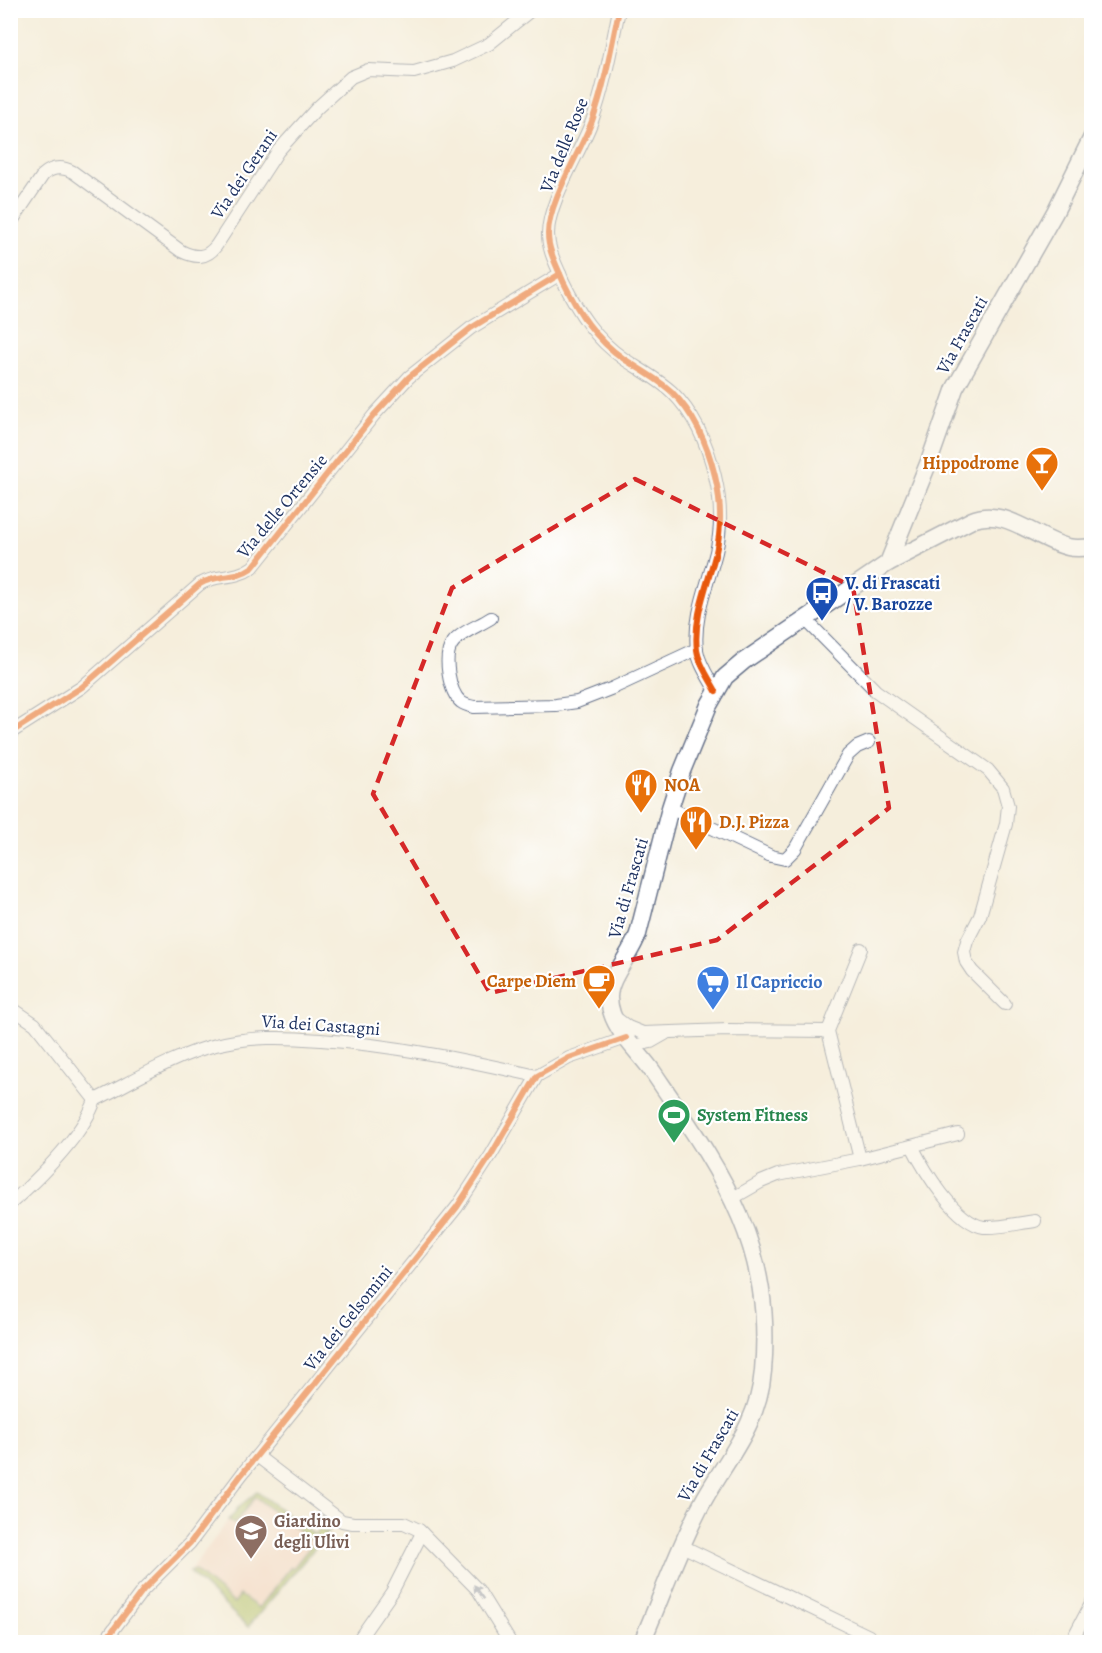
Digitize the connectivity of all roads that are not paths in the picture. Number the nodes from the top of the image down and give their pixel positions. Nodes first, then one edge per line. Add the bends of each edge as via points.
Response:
1 (531, 10) edge
2 (619, 10) edge
3 (1092, 137) edge
4 (10, 224) edge
5 (560, 274) junction
6 (1092, 547) edge
7 (888, 563) junction
8 (491, 618) dead end
9 (806, 620) junction
10 (697, 649) junction
11 (716, 691) junction
12 (10, 733) edge
13 (869, 742) dead end
14 (670, 808) junction
15 (861, 949) dead end
16 (1005, 1004) dead end
17 (10, 1007) edge
18 (624, 1031) junction
19 (828, 1031) junction
20 (666, 1033) junction
21 (651, 1042) junction
22 (644, 1059) junction
23 (537, 1076) junction
24 (96, 1100) junction
25 (958, 1134) dead end
26 (912, 1146) junction
27 (860, 1159) junction
28 (733, 1198) junction
29 (10, 1204) edge
30 (1035, 1221) dead end
31 (257, 1456) junction
32 (422, 1533) junction
33 (682, 1546) junction
34 (1092, 1602) edge
35 (868, 1636) dead end
36 (104, 1642) edge
37 (357, 1642) edge
38 (510, 1642) edge
39 (642, 1642) edge
40 (1071, 1642) edge

1 - 4 street, Via dei Gerani via 491,43 453,61 414,72 368,70 351,77 285,143 216,246 203,256 181,251 73,172 61,168 45,173
2 - 5 street, Via delle Rose via 594,114 548,228 549,245
3 - 7 main road, Via Frascati via 1055,212 955,388
5 - 10 street, Via delle Rose via 579,312 597,336 677,398 696,426 711,461 720,527 699,614
5 - 12 street, Via delle Ortensie via 471,328 409,377 374,415 254,567 234,577 200,584 82,687
6 - 7 main road, Via di Frascati via 1060,545 1008,521 985,516
7 - 9 main road, Via di Frascati
8 - 10 street via 456,639 447,657 456,696 474,707 577,702
9 - 11 main road, Via di Frascati via 744,661
9 - 16 street via 876,691 988,770 1003,788 1008,806 1006,824 980,916 964,952 969,968
10 - 11 street, Via delle Rose
11 - 14 main road, Via di Frascati via 695,736
13 - 14 street via 848,755 795,849 785,859 774,858
14 - 18 main road, Via di Frascati via 638,934 611,986 609,1000
15 - 19 street
17 - 24 street via 35,1024
18 - 20 street
18 - 21 street
18 - 22 main road, Via di Frascati
18 - 23 street
19 - 20 street
19 - 27 street
20 - 21 street
21 - 22 street
22 - 28 main road, Via di Frascati
23 - 24 street, Via dei Castagni via 368,1044 264,1038 202,1049
23 - 31 street, Via dei Gelsomini via 457,1207
24 - 29 street via 80,1129
25 - 26 street
26 - 27 street
26 - 30 street via 935,1186 972,1222 987,1227
27 - 28 street via 778,1175
28 - 33 main road, Via di Frascati via 750,1240 762,1286 762,1384 750,1424
31 - 32 street via 342,1521 396,1522
31 - 36 street, Via dei Gelsomini via 190,1543 143,1590
32 - 37 street via 392,1592
38 -> 32 street via 478,1590
33 - 35 street
33 - 39 main road, Via di Frascati
34 - 40 street

